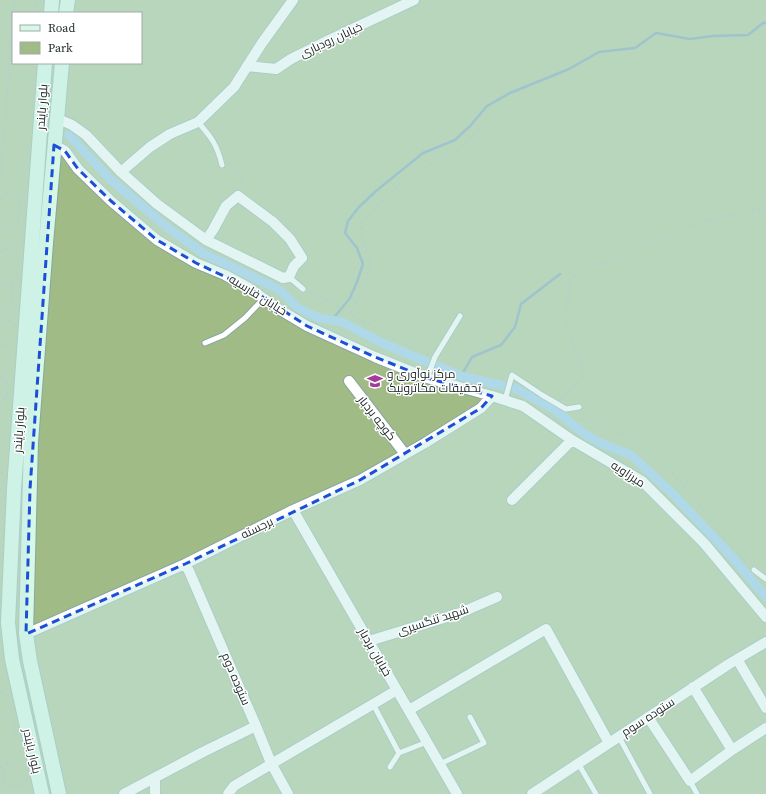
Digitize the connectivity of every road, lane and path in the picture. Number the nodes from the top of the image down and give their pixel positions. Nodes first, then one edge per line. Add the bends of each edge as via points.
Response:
1 (18, 0) edge
2 (37, 0) edge
3 (52, 0) edge
4 (68, 0) edge
5 (293, 0) edge
6 (414, 0) edge
7 (13, 1) edge
8 (13, 12) edge
9 (36, 12) edge
10 (51, 12) edge
11 (66, 12) edge
12 (12, 51) edge
13 (45, 64) edge
14 (62, 64) edge
15 (247, 66) junction
16 (56, 118) junction
17 (198, 122) junction
18 (486, 122) dead end
19 (54, 146) junction
20 (219, 155) junction
21 (222, 165) dead end
22 (121, 172) junction
23 (0, 180) edge
24 (238, 196) junction
25 (0, 198) edge
26 (766, 208) edge
27 (19, 215) junction
28 (24, 215) dead end
29 (0, 224) edge
30 (206, 240) junction
31 (0, 251) edge
32 (20, 262) dead end
33 (289, 277) junction
34 (13, 281) dead end
35 (0, 285) edge
36 (303, 289) joint
37 (264, 298) junction
38 (350, 315) junction
39 (460, 316) dead end
40 (0, 319) edge
41 (10, 321) dead end
42 (14, 343) dead end
43 (206, 343) dead end
44 (0, 346) edge
45 (434, 359) junction
46 (428, 374) junction
47 (0, 377) edge
48 (349, 381) dead end
49 (492, 396) junction
50 (506, 397) junction
51 (0, 401) edge
52 (555, 403) junction
53 (579, 407) joint
54 (572, 440) junction
55 (405, 454) junction
56 (14, 489) junction
57 (30, 489) junction
58 (512, 500) dead end
59 (293, 510) junction
60 (185, 564) junction
61 (754, 570) joint
62 (766, 579) edge
63 (497, 597) dead end
64 (766, 617) edge
65 (26, 634) junction
66 (369, 641) junction
67 (766, 642) edge
68 (737, 659) junction
69 (693, 687) junction
70 (397, 690) junction
71 (374, 704) junction
72 (766, 708) edge
73 (409, 710) junction
74 (12, 716) dead end
75 (648, 717) junction
76 (0, 718) edge
77 (470, 718) dead end
78 (256, 726) junction
79 (766, 728) edge
80 (618, 736) junction
81 (427, 742) junction
82 (609, 743) junction
83 (732, 750) junction
84 (399, 753) junction
85 (271, 763) junction
86 (578, 763) junction
87 (440, 764) junction
88 (0, 765) edge
89 (24, 765) dead end
90 (390, 767) dead end
91 (3, 770) junction
92 (28, 775) dead end
93 (155, 778) junction
94 (4, 780) junction
95 (690, 781) junction
96 (455, 793) edge
97 (6, 794) edge
98 (42, 794) edge
99 (59, 794) edge
100 (124, 794) edge
101 (155, 794) edge
102 (228, 794) edge
103 (288, 794) edge
104 (532, 794) edge
105 (596, 794) edge
106 (650, 794) edge
107 (697, 794) edge

1 - 7 path
2 - 9 path
3 - 10 street
4 - 11 street
5 - 15 street
6 - 15 street, خیابان رودباری via 329,40 276,69
7 - 8 path
12 - 23 path
13 - 56 street, بلوار بایندر
14 - 16 street, بلوار بایندر
15 - 17 street via 234,87
16 - 19 street, بلوار بایندر
16 - 22 street, خیابان فارسیه via 72,125 86,136
17 - 20 lane via 217,148
17 - 22 street via 170,134
18 - 38 path via 457,150 401,183 362,221 361,237 370,262 366,283
19 - 37 street, خیابان فارسیه via 65,150 78,169 157,240
19 - 57 street, بلوار بایندر via 31,442
20 - 21 lane
20 - 24 path via 240,174 242,185
22 - 30 street, خیابان فارسیه via 156,204
24 - 30 street via 226,206
24 - 33 street via 274,222 290,239 302,258 294,266
25 - 27 path via 8,192 18,193 21,196
26 - 52 path via 686,226 617,260 590,267 569,279 570,290 565,315 576,353 583,363 583,376
27 - 28 path
27 - 29 path via 16,227 6,228
30 - 33 street, خیابان فارسیه via 283,278
31 - 32 path via 8,249 14,252
33 - 36 lane
34 - 35 path via 8,286
36 - 38 path via 335,304
37 - 43 lane via 224,335
37 - 46 street, خیابان فارسیه via 307,326 375,357
38 - 45 path
39 - 45 lane
40 - 41 path
42 - 44 path
45 - 46 lane
46 - 49 street, خیابان فارسیه
47 - 51 path via 5,380 9,390
48 - 55 street, کوچه بردبار
49 - 50 street, میرزاویه
49 - 55 street, برجسته via 481,408
50 - 52 lane via 512,375
50 - 54 street, میرزاویه
52 - 53 lane via 566,409
53 - 61 path via 582,419 636,440 656,453 721,535
54 - 58 street
54 - 64 street, میرزاویه via 642,481 704,543
55 - 59 street, برجسته via 360,480
56 - 57 street
56 - 98 street, بلوار بایندر via 8,623 12,659
57 - 65 street, بلوار بایندر
59 - 60 street, برجسته
59 - 66 street, خیابان بردبار
60 - 65 street, برجسته
60 - 78 street, ستوده دوم
61 - 62 lane
63 - 66 street, شهید تنگسیری via 460,613
65 - 99 street, بلوار بایندر
66 - 70 street, خیابان بردبار
67 - 68 street, ستوده سوم
68 - 69 street, ستوده سوم
68 - 72 street
69 - 75 street, ستوده سوم
69 - 83 street
70 - 71 street
70 - 73 street, خیابان بردبار
71 - 84 lane
71 - 85 street
73 - 81 street, خیابان بردبار
73 - 82 street via 546,629
74 - 76 path
75 - 80 street, ستوده سوم
75 - 95 street
77 - 87 lane via 484,743
78 - 85 street, ستوده دوم
78 - 93 street
79 - 83 street
80 - 82 street, ستوده سوم
80 - 106 lane
81 - 84 lane
81 - 87 street, خیابان بردبار
82 - 86 street, ستوده سوم
83 - 95 street
84 - 90 lane
85 - 102 street via 234,786
85 - 103 street, ستوده دوم
86 - 104 street, ستوده سوم
86 - 105 lane
87 - 96 street, خیابان بردبار
88 - 91 path
89 - 91 path via 20,762 9,762
91 - 94 path
92 - 94 path via 23,784 18,786 8,784
93 - 100 street
93 - 101 street
94 - 97 path
95 - 107 lane

